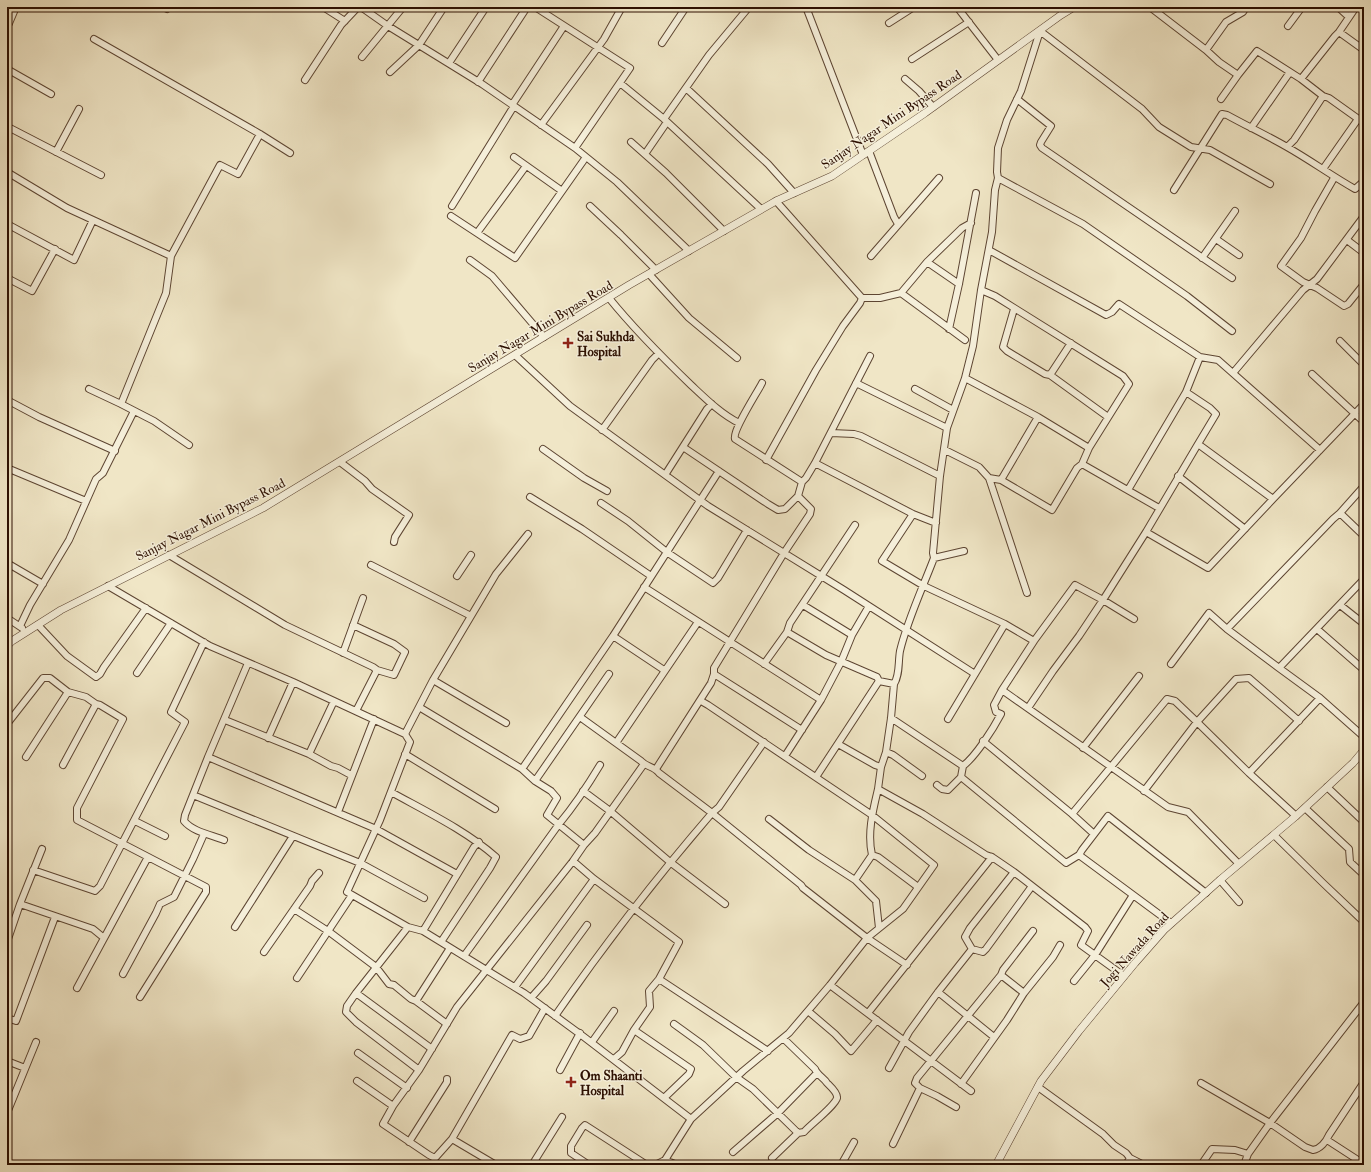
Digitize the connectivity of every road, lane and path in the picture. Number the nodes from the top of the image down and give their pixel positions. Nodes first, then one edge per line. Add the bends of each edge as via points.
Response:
1 (16, 7) edge
2 (323, 7) edge
3 (359, 7) edge
4 (403, 7) edge
5 (444, 7) edge
6 (486, 7) edge
7 (527, 7) edge
8 (535, 7) edge
9 (622, 7) edge
10 (686, 7) edge
11 (749, 7) edge
12 (806, 7) edge
13 (914, 7) edge
14 (957, 7) edge
15 (1074, 7) edge
16 (1150, 7) edge
17 (1246, 7) edge
18 (1302, 7) edge
19 (1338, 7) edge
20 (1356, 7) edge
21 (1349, 17) junction
22 (345, 21) junction
23 (968, 22) junction
24 (889, 23) dead end
25 (388, 26) junction
26 (564, 26) junction
27 (1288, 26) dead end
28 (7, 28) edge
29 (1040, 31) junction
30 (1339, 32) junction
31 (94, 39) dead end
32 (662, 43) dead end
33 (419, 46) junction
34 (598, 47) junction
35 (1206, 50) junction
36 (1364, 50) edge
37 (362, 57) dead end
38 (912, 59) dead end
39 (998, 60) junction
40 (449, 63) junction
41 (7, 69) edge
42 (390, 72) dead end
43 (1290, 72) junction
44 (1238, 75) junction
45 (905, 79) dead end
46 (1301, 79) junction
47 (305, 80) dead end
48 (478, 82) junction
49 (620, 83) junction
50 (686, 88) junction
51 (51, 94) dead end
52 (1323, 96) junction
53 (1017, 99) junction
54 (1221, 99) dead end
55 (513, 105) junction
56 (933, 107) junction
57 (79, 109) dead end
58 (665, 120) junction
59 (1361, 121) edge
60 (541, 125) junction
61 (1251, 128) junction
62 (7, 129) edge
63 (260, 134) junction
64 (631, 142) dead end
65 (1287, 147) junction
66 (576, 148) junction
67 (1201, 149) junction
68 (56, 152) junction
69 (290, 153) dead end
70 (866, 153) junction
71 (645, 154) junction
72 (514, 157) dead end
73 (586, 157) junction
74 (526, 166) junction
75 (1323, 169) junction
76 (7, 172) edge
77 (100, 175) dead end
78 (939, 178) dead end
79 (998, 178) junction
80 (1334, 178) junction
81 (1364, 181) edge
82 (1270, 184) dead end
83 (1174, 190) dead end
84 (562, 191) junction
85 (794, 193) junction
86 (976, 193) dead end
87 (776, 200) junction
88 (452, 206) dead end
89 (590, 206) dead end
90 (761, 210) junction
91 (1235, 211) dead end
92 (451, 216) dead end
93 (1364, 216) edge
94 (93, 220) junction
95 (971, 223) junction
96 (7, 224) edge
97 (898, 224) junction
98 (724, 231) junction
99 (477, 233) junction
100 (1216, 239) junction
101 (1347, 240) junction
102 (54, 249) junction
103 (989, 250) junction
104 (689, 251) junction
105 (1364, 253) edge
106 (1239, 255) dead end
107 (171, 256) junction
108 (871, 256) dead end
109 (1202, 258) junction
110 (470, 260) dead end
111 (927, 262) junction
112 (656, 270) junction
113 (649, 274) junction
114 (7, 278) edge
115 (1232, 278) dead end
116 (959, 284) junction
117 (1309, 284) junction
118 (1364, 284) edge
119 (981, 290) junction
120 (901, 293) junction
121 (609, 298) junction
122 (862, 298) junction
123 (1014, 309) junction
124 (949, 329) junction
125 (1232, 331) dead end
126 (544, 338) junction
127 (966, 340) dead end
128 (1340, 341) dead end
129 (1071, 343) junction
130 (658, 354) junction
131 (515, 355) junction
132 (870, 356) dead end
133 (1200, 357) junction
134 (737, 358) dead end
135 (1364, 365) edge
136 (1233, 373) junction
137 (1312, 374) dead end
138 (1050, 375) junction
139 (965, 378) junction
140 (762, 383) dead end
141 (856, 383) junction
142 (88, 389) dead end
143 (915, 389) dead end
144 (1186, 392) junction
145 (7, 400) edge
146 (122, 404) junction
147 (712, 404) junction
148 (1364, 404) edge
149 (953, 410) junction
150 (134, 411) junction
151 (1355, 414) junction
152 (1108, 417) junction
153 (1038, 418) junction
154 (1364, 422) edge
155 (739, 423) junction
156 (947, 428) junction
157 (602, 430) junction
158 (831, 433) junction
159 (1198, 444) junction
160 (189, 445) dead end
161 (683, 447) junction
162 (1089, 448) junction
163 (543, 449) dead end
164 (115, 450) junction
165 (945, 450) junction
166 (1320, 450) junction
167 (766, 460) junction
168 (340, 462) junction
169 (815, 463) junction
170 (1082, 464) junction
171 (7, 468) edge
172 (719, 471) junction
173 (665, 475) junction
174 (940, 476) junction
175 (1178, 476) junction
176 (989, 478) junction
177 (1001, 480) junction
178 (802, 482) junction
179 (1364, 486) edge
180 (1128, 490) junction
181 (607, 491) dead end
182 (798, 496) junction
183 (530, 497) dead end
184 (1273, 499) junction
185 (699, 500) junction
186 (86, 502) junction
187 (601, 503) dead end
188 (1159, 508) junction
189 (913, 514) junction
190 (1340, 514) junction
191 (936, 523) junction
192 (855, 525) dead end
193 (1245, 529) junction
194 (747, 530) junction
195 (1146, 532) junction
196 (528, 534) dead end
197 (1364, 536) edge
198 (394, 542) dead end
199 (964, 551) dead end
200 (668, 553) junction
201 (784, 553) junction
202 (169, 554) junction
203 (471, 555) dead end
204 (934, 558) junction
205 (7, 563) edge
206 (371, 565) dead end
207 (458, 576) dead end
208 (651, 576) junction
209 (821, 576) junction
210 (1364, 579) edge
211 (44, 584) junction
212 (108, 586) junction
213 (924, 586) junction
214 (644, 587) junction
215 (1027, 593) dead end
216 (363, 598) dead end
217 (1103, 600) junction
218 (1340, 604) junction
219 (803, 605) junction
220 (869, 606) junction
221 (146, 608) junction
222 (471, 616) junction
223 (7, 618) edge
224 (1134, 619) dead end
225 (698, 622) junction
226 (171, 623) junction
227 (1005, 624) junction
228 (1364, 624) edge
229 (38, 625) junction
230 (353, 625) junction
231 (20, 626) junction
232 (1227, 629) junction
233 (1317, 629) junction
234 (906, 630) junction
235 (26, 632) junction
236 (787, 632) junction
237 (852, 635) junction
238 (613, 636) junction
239 (1034, 641) junction
240 (204, 642) junction
241 (730, 642) junction
242 (7, 646) edge
243 (343, 653) junction
244 (248, 662) junction
245 (841, 662) junction
246 (764, 664) junction
247 (1171, 664) dead end
248 (1279, 668) junction
249 (377, 670) junction
250 (664, 670) junction
251 (1364, 670) edge
252 (137, 673) dead end
253 (609, 674) dead end
254 (714, 674) junction
255 (975, 674) junction
256 (1138, 676) dead end
257 (433, 680) junction
258 (879, 681) junction
259 (293, 682) junction
260 (894, 684) junction
261 (1002, 690) junction
262 (68, 692) junction
263 (1320, 698) junction
264 (821, 700) junction
265 (334, 701) junction
266 (700, 701) junction
267 (96, 704) junction
268 (419, 707) junction
269 (1028, 708) junction
270 (356, 711) junction
271 (580, 717) junction
272 (891, 718) junction
273 (374, 719) junction
274 (948, 719) dead end
275 (225, 720) junction
276 (1300, 721) junction
277 (1198, 722) junction
278 (506, 723) dead end
279 (7, 724) edge
280 (802, 730) junction
281 (405, 734) junction
282 (1364, 737) edge
283 (268, 738) junction
284 (983, 741) junction
285 (764, 742) junction
286 (616, 743) junction
287 (838, 744) junction
288 (1083, 748) junction
289 (1364, 750) edge
290 (886, 752) junction
291 (309, 754) junction
292 (405, 754) junction
293 (785, 756) junction
294 (26, 757) dead end
295 (208, 757) junction
296 (644, 764) junction
297 (63, 765) dead end
298 (600, 765) dead end
299 (963, 766) junction
300 (881, 767) junction
301 (1111, 767) junction
302 (522, 769) junction
303 (656, 769) junction
304 (1249, 773) junction
305 (351, 775) junction
306 (922, 776) dead end
307 (816, 777) junction
308 (961, 777) junction
309 (536, 781) junction
310 (937, 785) dead end
311 (1327, 787) junction
312 (878, 789) junction
313 (583, 791) junction
314 (1144, 791) junction
315 (391, 792) junction
316 (193, 795) junction
317 (1305, 808) junction
318 (495, 809) dead end
319 (610, 811) junction
320 (338, 812) junction
321 (712, 813) junction
322 (1072, 814) junction
323 (872, 815) junction
324 (1296, 816) junction
325 (769, 819) dead end
326 (135, 821) junction
327 (1364, 822) edge
328 (559, 824) junction
329 (376, 829) junction
330 (204, 834) junction
331 (1094, 834) junction
332 (1274, 834) junction
333 (165, 836) dead end
334 (293, 836) junction
335 (224, 840) dead end
336 (479, 842) junction
337 (123, 844) junction
338 (584, 845) junction
339 (42, 849) dead end
340 (872, 855) junction
341 (1079, 855) junction
342 (148, 857) junction
343 (992, 857) junction
344 (573, 861) junction
345 (670, 862) junction
346 (360, 863) junction
347 (1239, 864) junction
348 (34, 870) junction
349 (1014, 872) junction
350 (319, 873) dead end
351 (457, 874) junction
352 (1364, 875) edge
353 (184, 876) junction
354 (594, 879) junction
355 (855, 880) junction
356 (1220, 880) junction
357 (1032, 886) junction
358 (918, 887) junction
359 (1206, 892) junction
360 (352, 895) junction
361 (1133, 895) junction
362 (424, 898) dead end
363 (1239, 902) dead end
364 (20, 904) junction
365 (725, 904) dead end
366 (633, 908) junction
367 (294, 909) junction
368 (55, 917) junction
369 (1364, 922) edge
370 (1171, 923) junction
371 (586, 925) dead end
372 (408, 927) junction
373 (235, 928) dead end
374 (879, 928) junction
375 (328, 931) junction
376 (423, 931) junction
377 (1033, 932) dead end
378 (104, 938) junction
379 (867, 938) junction
380 (7, 942) edge
381 (441, 942) junction
382 (1060, 945) dead end
383 (450, 948) junction
384 (972, 949) junction
385 (264, 952) dead end
386 (1095, 955) junction
387 (464, 956) junction
388 (907, 965) junction
389 (376, 967) junction
390 (486, 970) junction
391 (123, 974) dead end
392 (1001, 975) junction
393 (1124, 976) junction
394 (296, 978) dead end
395 (659, 979) junction
396 (1074, 981) dead end
397 (830, 985) junction
398 (515, 987) junction
399 (77, 988) dead end
400 (938, 992) junction
401 (356, 993) junction
402 (1024, 993) junction
403 (140, 998) dead end
404 (531, 998) junction
405 (416, 1001) junction
406 (1364, 1002) edge
407 (545, 1008) junction
408 (808, 1011) junction
409 (614, 1012) dead end
410 (868, 1013) junction
411 (555, 1016) junction
412 (967, 1016) junction
413 (7, 1018) edge
414 (877, 1020) junction
415 (447, 1024) junction
416 (674, 1024) dead end
417 (634, 1030) junction
418 (580, 1033) junction
419 (994, 1037) junction
420 (783, 1038) junction
421 (904, 1041) junction
422 (36, 1042) dead end
423 (592, 1042) junction
424 (432, 1049) junction
425 (768, 1050) junction
426 (358, 1053) dead end
427 (614, 1059) junction
428 (7, 1061) edge
429 (932, 1062) junction
430 (25, 1068) junction
431 (889, 1068) dead end
432 (419, 1070) junction
433 (560, 1070) dead end
434 (817, 1073) junction
435 (736, 1077) junction
436 (447, 1079) dead end
437 (357, 1081) dead end
438 (1364, 1082) edge
439 (1201, 1083) dead end
440 (961, 1084) junction
441 (1038, 1087) junction
442 (407, 1088) junction
443 (920, 1088) junction
444 (971, 1091) dead end
445 (664, 1098) junction
446 (393, 1106) junction
447 (956, 1107) dead end
448 (7, 1113) edge
449 (778, 1113) junction
450 (562, 1117) dead end
451 (692, 1120) junction
452 (1270, 1123) junction
453 (798, 1133) junction
454 (452, 1139) junction
455 (1327, 1140) junction
456 (409, 1142) junction
457 (854, 1142) dead end
458 (893, 1144) dead end
459 (733, 1152) dead end
460 (1248, 1154) junction
461 (772, 1158) dead end
462 (1130, 1158) junction
463 (665, 1160) junction
464 (1364, 1164) edge
465 (496, 1165) edge
466 (532, 1165) edge
467 (589, 1165) edge
468 (647, 1165) edge
469 (655, 1165) edge
470 (677, 1165) edge
471 (841, 1165) edge
472 (996, 1165) edge
473 (1126, 1165) edge
474 (1144, 1165) edge
475 (1201, 1165) edge
476 (1244, 1165) edge

1 - 28 street
2 - 22 street
3 - 22 street
3 - 25 street
4 - 25 street
5 - 33 street
6 - 40 street
7 - 48 street
8 - 26 street
9 - 34 street
10 - 32 street
11 - 50 street via 708,55
12 - 70 street
13 - 24 street
14 - 23 street
15 - 29 street, Sanjay Nagar Mini Bypass Road
16 - 35 street
17 - 35 street via 1243,12 1226,22
18 - 27 street
19 - 21 street
20 - 21 street
21 - 30 street
22 - 47 street
23 - 38 street
23 - 39 street
25 - 33 street
25 - 37 street
26 - 34 street
26 - 55 street
29 - 39 street, Sanjay Nagar Mini Bypass Road
29 - 53 street
29 - 67 street via 1142,109 1160,127 1191,147
30 - 36 street
30 - 46 street
31 - 63 street
33 - 40 street
33 - 42 street
34 - 49 street via 630,68
34 - 60 street
35 - 44 street
39 - 56 street, Sanjay Nagar Mini Bypass Road
40 - 48 street
41 - 51 street
43 - 44 street via 1257,51
43 - 46 street
43 - 61 street
44 - 54 street
45 - 56 street
46 - 52 street
48 - 55 street
49 - 58 street
49 - 66 street
50 - 58 street
50 - 85 street via 768,164
52 - 59 street
52 - 65 street
53 - 79 street via 998,148
53 - 109 street via 1051,126 1041,142 1042,148
55 - 60 street
55 - 88 street
56 - 70 street, Sanjay Nagar Mini Bypass Road
57 - 68 street
58 - 71 street
58 - 90 street
59 - 75 street
60 - 66 street
61 - 65 street
61 - 67 street via 1222,114
62 - 68 street via 8,127
63 - 69 street
63 - 107 street via 238,174 220,165
64 - 71 street
65 - 75 street
66 - 73 street
67 - 82 street via 1210,150
67 - 83 street
68 - 77 street
70 - 85 street, Sanjay Nagar Mini Bypass Road via 832,176
70 - 97 street
71 - 98 street
72 - 74 street
73 - 84 street
73 - 104 street via 617,182
74 - 84 street
74 - 99 street
75 - 80 street
76 - 94 street via 67,208
78 - 97 street
79 - 103 street
79 - 125 street via 1083,224 1187,296
80 - 81 street via 1355,188
80 - 117 street via 1301,238 1281,266 1302,282
84 - 99 street via 515,258
85 - 87 street, Sanjay Nagar Mini Bypass Road
86 - 95 street
87 - 90 street, Sanjay Nagar Mini Bypass Road
87 - 122 street
89 - 112 street
90 - 98 street, Sanjay Nagar Mini Bypass Road
91 - 100 street
92 - 99 street
93 - 101 street
94 - 102 street via 74,260
94 - 107 street
95 - 111 street via 962,228
95 - 116 street
96 - 102 street
97 - 108 street
98 - 104 street, Sanjay Nagar Mini Bypass Road
100 - 106 street
100 - 109 street
101 - 105 street
101 - 117 street via 1317,279
102 - 114 street via 32,291
103 - 119 street
103 - 133 street via 1106,315 1120,304
104 - 112 street, Sanjay Nagar Mini Bypass Road
107 - 146 street via 166,293
109 - 115 street
110 - 126 street via 492,276
111 - 116 street
111 - 120 street
112 - 113 street, Sanjay Nagar Mini Bypass Road
113 - 121 street, Sanjay Nagar Mini Bypass Road
113 - 134 street via 689,318
116 - 124 street
117 - 118 street via 1344,306
117 - 136 street
119 - 123 street
119 - 139 street via 973,346
120 - 122 street via 880,298
120 - 124 street
121 - 126 street, Sanjay Nagar Mini Bypass Road
121 - 130 street
122 - 167 street via 816,370
123 - 129 street
123 - 138 street via 1003,347
124 - 127 street
126 - 131 street, Sanjay Nagar Mini Bypass Road
128 - 135 street
129 - 138 street
129 - 152 street via 1123,376 1129,384
130 - 147 street
130 - 157 street
131 - 157 street via 570,406
131 - 168 street, Sanjay Nagar Mini Bypass Road
132 - 141 street
133 - 136 street via 1218,360
133 - 144 street
136 - 166 street
137 - 151 street
138 - 152 street
139 - 149 street
139 - 153 street
140 - 155 street
141 - 156 street
141 - 158 street
142 - 146 street
143 - 149 street
144 - 159 street via 1216,414
144 - 180 street
145 - 164 street
146 - 150 street
147 - 155 street
147 - 161 street
148 - 151 street
149 - 156 street
150 - 160 street
150 - 164 street
151 - 154 street
151 - 166 street
152 - 162 street
153 - 162 street
153 - 177 street
155 - 167 street via 735,440
156 - 165 street
157 - 173 street
158 - 169 street
158 - 174 street via 861,436
159 - 175 street
159 - 184 street
161 - 172 street
161 - 173 street
162 - 170 street
163 - 181 street
164 - 186 street via 103,473 96,479
165 - 174 street
165 - 176 street via 979,467
166 - 184 street
167 - 178 street
168 - 198 street via 409,515
168 - 202 street, Sanjay Nagar Mini Bypass Road via 264,508
169 - 178 street
169 - 189 street
170 - 177 street via 1077,468 1052,510
170 - 180 street
171 - 186 street
172 - 182 street via 778,510 785,509
172 - 185 street
173 - 185 street
174 - 191 street
175 - 188 street
175 - 193 street
176 - 177 street
176 - 215 street
178 - 182 street
179 - 190 street
180 - 188 street
182 - 201 street via 811,509 810,514
183 - 208 street
184 - 193 street
185 - 194 street
185 - 200 street
186 - 211 street via 69,540
187 - 200 street
188 - 195 street
189 - 191 street
189 - 213 street via 882,561
190 - 197 street
190 - 232 street
191 - 204 street
192 - 209 street
193 - 195 street via 1208,568
194 - 200 street via 713,583
194 - 201 street
195 - 217 street
196 - 222 street via 496,574
199 - 204 street
200 - 208 street
201 - 209 street
201 - 241 street
202 - 212 street, Sanjay Nagar Mini Bypass Road
202 - 243 street via 285,625
203 - 207 street
204 - 213 street
205 - 211 street
206 - 222 street
208 - 214 street
209 - 219 street
209 - 220 street
210 - 218 street
211 - 231 street
212 - 221 street
212 - 229 street, Sanjay Nagar Mini Bypass Road
213 - 227 street
213 - 234 street
214 - 225 street
214 - 238 street
216 - 230 street
217 - 224 street
217 - 239 street via 1074,585
217 - 269 street
218 - 228 street
218 - 233 street
219 - 236 street via 790,623
219 - 237 street
220 - 234 street
220 - 237 street
221 - 226 street
221 - 229 street via 96,677 67,656
222 - 257 street
223 - 231 street
225 - 241 street
225 - 250 street
226 - 240 street
226 - 252 street
227 - 239 street
227 - 255 street
229 - 235 street, Sanjay Nagar Mini Bypass Road
230 - 243 street
230 - 249 street via 394,644 405,652 394,675
231 - 235 street
232 - 247 street via 1209,612
232 - 248 street
233 - 248 street
233 - 251 street
234 - 255 street
234 - 260 street via 900,652 897,680
235 - 242 street, Sanjay Nagar Mini Bypass Road
236 - 245 street via 826,656
236 - 246 street
237 - 245 street
238 - 250 street
238 - 302 street
239 - 261 street
240 - 244 street
240 - 326 street via 171,712 185,722
241 - 246 street
241 - 254 street via 714,668
243 - 249 street
244 - 259 street
244 - 275 street
245 - 258 street via 877,677
245 - 264 street
246 - 264 street
248 - 263 street
249 - 270 street
250 - 286 street
253 - 271 street
254 - 266 street
254 - 280 street
255 - 274 street
256 - 288 street
257 - 268 street
257 - 278 street
258 - 260 street
258 - 287 street
259 - 265 street
259 - 283 street
260 - 272 street
261 - 269 street
261 - 284 street via 994,705 996,712 1001,714
262 - 267 street via 86,697
262 - 279 street via 50,678 43,678
262 - 294 street
263 - 276 street
263 - 282 street
264 - 280 street
265 - 270 street
265 - 291 street
266 - 285 street
266 - 303 street
267 - 297 street
267 - 337 street via 123,719 77,808 77,820
268 - 281 street
268 - 302 street
269 - 288 street
270 - 273 street
271 - 286 street
271 - 309 street
272 - 290 street
272 - 299 street
273 - 281 street
273 - 305 street
275 - 283 street
275 - 295 street
276 - 277 street via 1249,678 1236,679
276 - 304 street
277 - 301 street via 1175,701 1167,699
277 - 304 street
277 - 314 street
280 - 293 street
281 - 292 street via 410,742
283 - 291 street
284 - 299 street
284 - 322 street
285 - 293 street
285 - 321 street via 719,807
286 - 296 street
287 - 300 street
287 - 307 street
288 - 301 street
289 - 311 street, Jogi Nawada Road
290 - 300 street
290 - 306 street
291 - 305 street
292 - 315 street
292 - 318 street
293 - 307 street
295 - 316 street
295 - 320 street
296 - 303 street
296 - 319 street
298 - 313 street
299 - 308 street
300 - 312 street
301 - 314 street
301 - 322 street
302 - 309 street
303 - 321 street
304 - 324 street
305 - 320 street
307 - 323 street
308 - 310 street via 948,790
308 - 341 street via 1066,863
309 - 328 street via 557,798 547,815
311 - 317 street, Jogi Nawada Road
311 - 327 street
312 - 323 street
312 - 343 street
313 - 319 street
313 - 328 street
314 - 347 street via 1168,807 1188,812
315 - 329 street
315 - 336 street
316 - 330 street via 184,821
316 - 334 street
317 - 324 street, Jogi Nawada Road
317 - 352 street via 1349,849 1350,862
319 - 338 street via 596,833
319 - 345 street
320 - 329 street
321 - 345 street
321 - 379 street
322 - 331 street
323 - 340 street via 869,843
323 - 358 street via 934,865
324 - 332 street, Jogi Nawada Road
325 - 355 street via 809,850
326 - 333 street
326 - 337 street
328 - 338 street
328 - 387 street
329 - 346 street
329 - 351 street
330 - 335 street
330 - 353 street
331 - 341 street
331 - 359 street via 1108,816
332 - 347 street, Jogi Nawada Road
332 - 369 street
334 - 346 street
334 - 373 street
336 - 351 street
336 - 381 street via 496,857
337 - 342 street
337 - 348 street via 95,891
338 - 344 street
339 - 348 street
340 - 355 street
340 - 358 street
341 - 361 street
342 - 353 street
342 - 378 street
343 - 349 street
343 - 388 street
344 - 354 street
344 - 390 street
345 - 365 street
345 - 366 street
346 - 360 street via 347,892
346 - 362 street
347 - 356 street, Jogi Nawada Road
348 - 364 street
349 - 357 street
349 - 384 street via 965,937
350 - 367 street
351 - 376 street
353 - 391 street via 174,897 160,904
353 - 403 street via 206,887 206,892
354 - 366 street
354 - 398 street
355 - 374 street via 876,902
356 - 359 street, Jogi Nawada Road
356 - 363 street
357 - 384 street via 983,952
357 - 386 street via 1085,927 1088,931 1081,945
358 - 374 street via 903,909
359 - 370 street, Jogi Nawada Road
360 - 372 street
360 - 375 street
361 - 370 street
361 - 386 street
364 - 368 street
364 - 380 street
366 - 395 street via 678,942
366 - 411 street
367 - 375 street
367 - 385 street
368 - 378 street via 93,930
368 - 413 street via 16,1021
370 - 393 street, Jogi Nawada Road
371 - 404 street
372 - 376 street
372 - 389 street
374 - 379 street
375 - 389 street
375 - 394 street
376 - 381 street
377 - 392 street
378 - 399 street
379 - 388 street
379 - 397 street
381 - 383 street
382 - 402 street
383 - 387 street
383 - 405 street
384 - 400 street
386 - 393 street
386 - 396 street
387 - 390 street
388 - 410 street
389 - 401 street
389 - 405 street via 389,984
390 - 398 street
390 - 415 street
392 - 402 street
392 - 412 street
393 - 441 street, Jogi Nawada Road
395 - 417 street via 649,991 650,1007
395 - 425 street
397 - 408 street
397 - 410 street
398 - 404 street
400 - 412 street
400 - 421 street
401 - 424 street
401 - 432 street via 346,1012
402 - 419 street
404 - 407 street
405 - 415 street
406 - 452 street
407 - 411 street
407 - 454 street via 529,1036 520,1039 512,1035
408 - 414 street via 851,1051
408 - 420 street
409 - 423 street
410 - 414 street
411 - 418 street
412 - 419 street
412 - 429 street
414 - 421 street
415 - 424 street
416 - 435 street via 703,1045
417 - 427 street via 622,1052
417 - 445 street via 691,1069
418 - 423 street
418 - 433 street
419 - 440 street
420 - 425 street
420 - 434 street
421 - 429 street
421 - 431 street
422 - 430 street
423 - 427 street
424 - 432 street
425 - 435 street
426 - 442 street
427 - 445 street
428 - 430 street
429 - 440 street
429 - 443 street via 916,1078 915,1083
430 - 448 street
432 - 442 street
434 - 449 street
434 - 453 street via 825,1079 837,1098 804,1132
435 - 449 street via 754,1089
435 - 451 street
436 - 456 street
437 - 446 street
438 - 455 street
439 - 452 street
440 - 444 street
441 - 462 street via 1103,1134
441 - 472 street, Jogi Nawada Road
442 - 446 street
443 - 447 street
443 - 458 street
445 - 451 street
446 - 456 street via 383,1124
449 - 453 street
449 - 459 street
450 - 466 street
451 - 463 street
452 - 455 street via 1313,1150
452 - 460 street
453 - 461 street
454 - 456 street via 433,1158
454 - 465 street
455 - 464 street
457 - 471 street
460 - 475 street via 1235,1150 1212,1149
460 - 476 street
462 - 473 street
462 - 474 street
463 - 469 street
463 - 470 street
467 - 468 street via 571,1153 571,1146 585,1125

